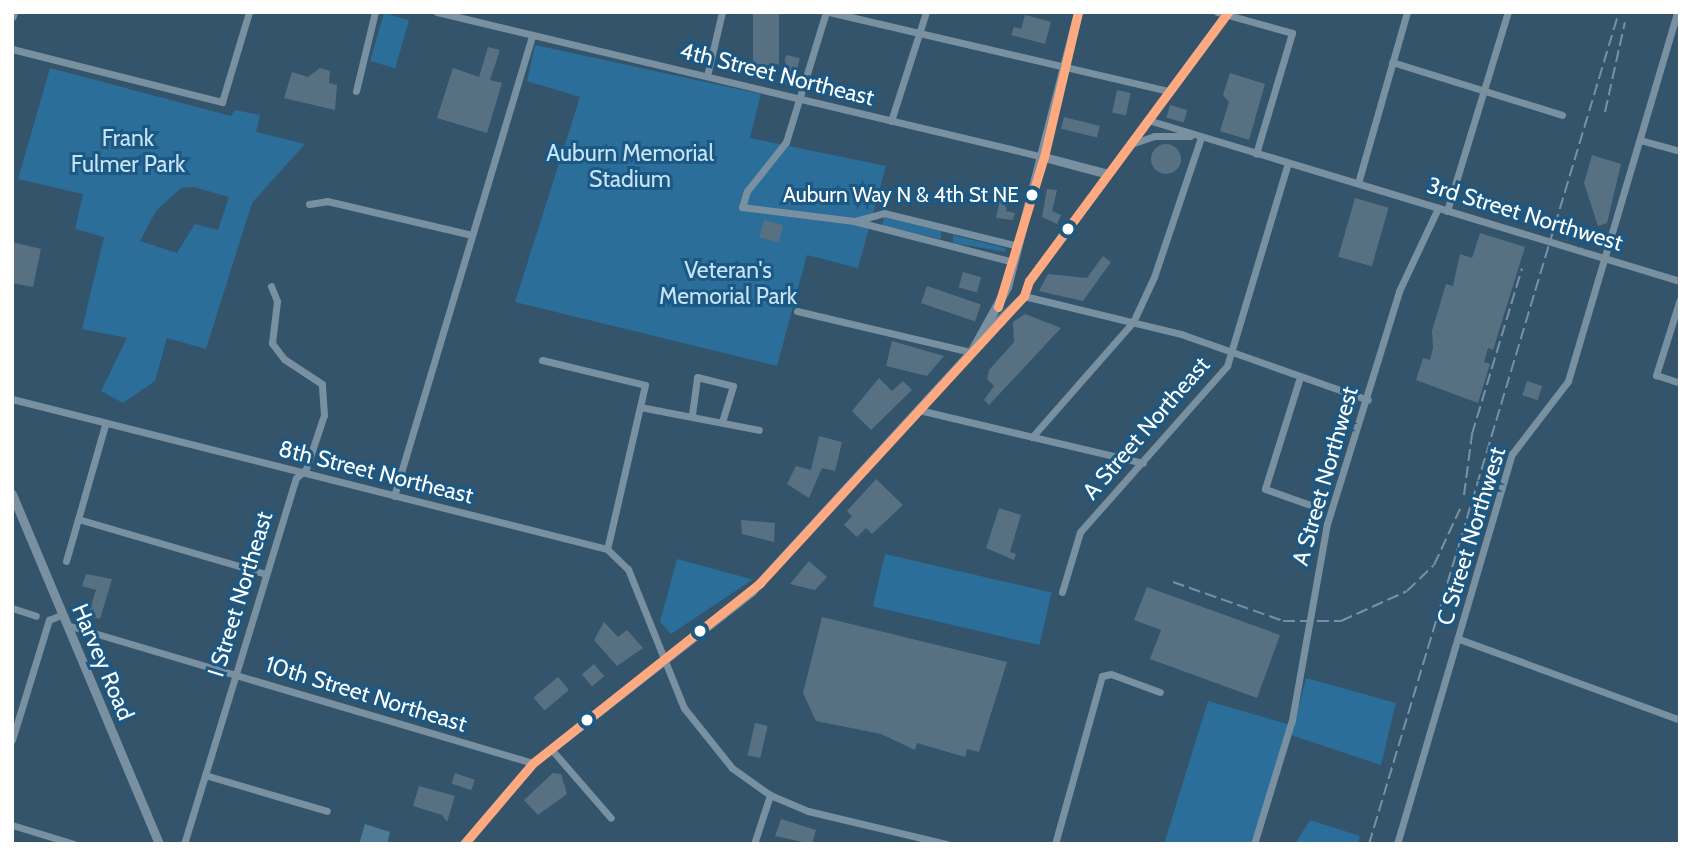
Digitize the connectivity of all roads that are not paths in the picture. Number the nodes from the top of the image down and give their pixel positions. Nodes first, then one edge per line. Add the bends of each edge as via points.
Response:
1 (249, 12) edge
2 (375, 12) edge
3 (437, 12) edge
4 (722, 12) edge
5 (828, 12) edge
6 (926, 12) edge
7 (1078, 12) edge
8 (1407, 12) edge
9 (1508, 12) edge
10 (1678, 12) edge
11 (1224, 13) edge
12 (919, 33) junction
13 (532, 35) junction
14 (12, 49) edge
15 (1392, 62) junction
16 (1065, 67) junction
17 (707, 76) junction
18 (356, 91) dead end
19 (1169, 91) junction
20 (1485, 92) junction
21 (802, 99) junction
22 (1562, 114) dead end
23 (1149, 120) junction
24 (891, 121) junction
25 (1201, 137) junction
26 (1640, 140) junction
27 (1131, 144) junction
28 (1680, 151) edge
29 (1256, 154) junction
30 (1044, 158) junction
31 (1288, 163) junction
32 (1108, 174) junction
33 (1358, 183) junction
34 (309, 204) dead end
35 (1438, 208) junction
36 (1447, 211) junction
37 (854, 221) junction
38 (950, 229) junction
39 (472, 235) junction
40 (945, 246) junction
41 (1018, 246) junction
42 (1604, 258) junction
43 (1014, 262) junction
44 (1680, 281) edge
45 (271, 286) dead end
46 (1024, 296) junction
47 (1680, 299) edge
48 (797, 311) dead end
49 (1133, 321) junction
50 (982, 336) junction
51 (1232, 351) junction
52 (971, 352) junction
53 (542, 360) dead end
54 (1300, 377) junction
55 (1680, 383) edge
56 (12, 400) edge
57 (1367, 400) junction
58 (640, 407) junction
59 (919, 410) junction
60 (692, 414) junction
61 (722, 421) junction
62 (105, 425) junction
63 (759, 430) dead end
64 (1032, 437) junction
65 (1143, 463) junction
66 (301, 473) junction
67 (12, 494) edge
68 (394, 496) junction
69 (1319, 508) dead end
70 (78, 519) junction
71 (607, 549) junction
72 (65, 561) dead end
73 (266, 574) junction
74 (1062, 592) dead end
75 (12, 608) edge
76 (63, 614) junction
77 (36, 615) dead end
78 (67, 625) junction
79 (1459, 639) junction
80 (662, 661) junction
81 (235, 675) junction
82 (1160, 692) dead end
83 (16, 713) edge
84 (1680, 720) edge
85 (12, 740) edge
86 (551, 749) junction
87 (533, 763) junction
88 (205, 775) junction
89 (770, 795) junction
90 (327, 811) dead end
91 (611, 818) dead end
92 (12, 825) edge
93 (74, 844) edge
94 (159, 844) edge
95 (184, 844) edge
96 (464, 844) edge
97 (754, 844) edge
98 (946, 844) edge
99 (1055, 844) edge
100 (1254, 844) edge
101 (1397, 844) edge

1 - 14 street via 222,102
2 - 18 street
3 - 13 street, 4th Street Northeast
4 - 17 street
5 - 12 street
5 - 21 street
6 - 12 street
7 - 16 main road
8 - 15 street
9 - 20 street
10 - 26 street, C Street Northwest
11 - 19 main road
11 - 29 street via 1292,33
12 - 16 street
12 - 24 street
13 - 17 street, 4th Street Northeast
13 - 39 street
15 - 20 street
15 - 33 street
16 - 19 street
16 - 30 main road
17 - 21 street, 4th Street Northeast
19 - 23 main road
20 - 22 street
20 - 36 street
21 - 24 street, 4th Street Northeast
21 - 37 street via 783,149 747,191 742,207
23 - 25 street, 3rd Street Northwest
23 - 27 main road
24 - 30 street, 4th Street Northeast
25 - 27 street via 1154,136
25 - 29 street, 3rd Street Northwest
25 - 49 street via 1154,277
26 - 28 street
26 - 42 street, C Street Northwest
27 - 32 main road
29 - 31 street, 3rd Street Northwest
30 - 32 main road, 4th Street Northeast
30 - 41 main road
31 - 33 street, 3rd Street Northwest
31 - 51 street, A Street Northeast
32 - 46 main road
33 - 35 street, 3rd Street Northwest
34 - 39 street via 327,201
35 - 36 street, 3rd Street Northwest
35 - 57 street, A Street Northwest via 1399,291
36 - 42 street, 3rd Street Northwest
37 - 38 street via 884,213
37 - 40 street
38 - 40 street
38 - 41 street
39 - 68 street
40 - 43 street
41 - 43 main road
42 - 44 street, 3rd Street Northwest
42 - 79 street, C Street Northwest via 1568,382 1512,454
43 - 50 main road
45 - 66 street, I Street Northeast via 277,301 272,343 284,359 323,384 326,403
46 - 49 street
46 - 50 main road
47 - 55 street via 1656,375
48 - 52 street
49 - 51 street
49 - 64 street
50 - 52 main road
51 - 54 street
51 - 65 street, A Street Northeast via 1219,379
52 - 59 main road
53 - 58 street via 645,385
54 - 57 street
54 - 69 street via 1265,489
56 - 62 street, 8th Street Northeast
57 - 100 street, A Street Northwest via 1322,543 1292,720
58 - 60 street
58 - 71 street
59 - 64 street
59 - 80 main road via 760,583
60 - 61 street
60 - 61 street via 697,377 733,386
61 - 63 street
62 - 66 street, 8th Street Northeast
62 - 70 street
64 - 65 street
65 - 74 street, A Street Northeast via 1080,532
66 - 68 street, 8th Street Northeast
66 - 73 street, I Street Northeast
67 - 76 main road, Harvey Road
68 - 71 street, 8th Street Northeast
70 - 72 street
70 - 73 street
71 - 80 street via 628,569
73 - 81 street, I Street Northeast
75 - 77 street
76 - 78 main road, Harvey Road
76 - 83 street via 49,620
78 - 81 street, 10th Street Northeast
78 - 94 main road, Harvey Road
79 - 84 street
79 - 101 street, C Street Northwest
80 - 86 main road
80 - 89 street via 700,734 732,768
81 - 87 street, 10th Street Northeast
81 - 88 street, I Street Northeast
82 - 99 street via 1111,674 1102,676
83 - 85 street
86 - 87 main road
86 - 91 street
87 - 96 main road
88 - 90 street
88 - 95 street, I Street Northeast
89 - 97 street
89 - 98 street via 841,821
92 - 93 street

